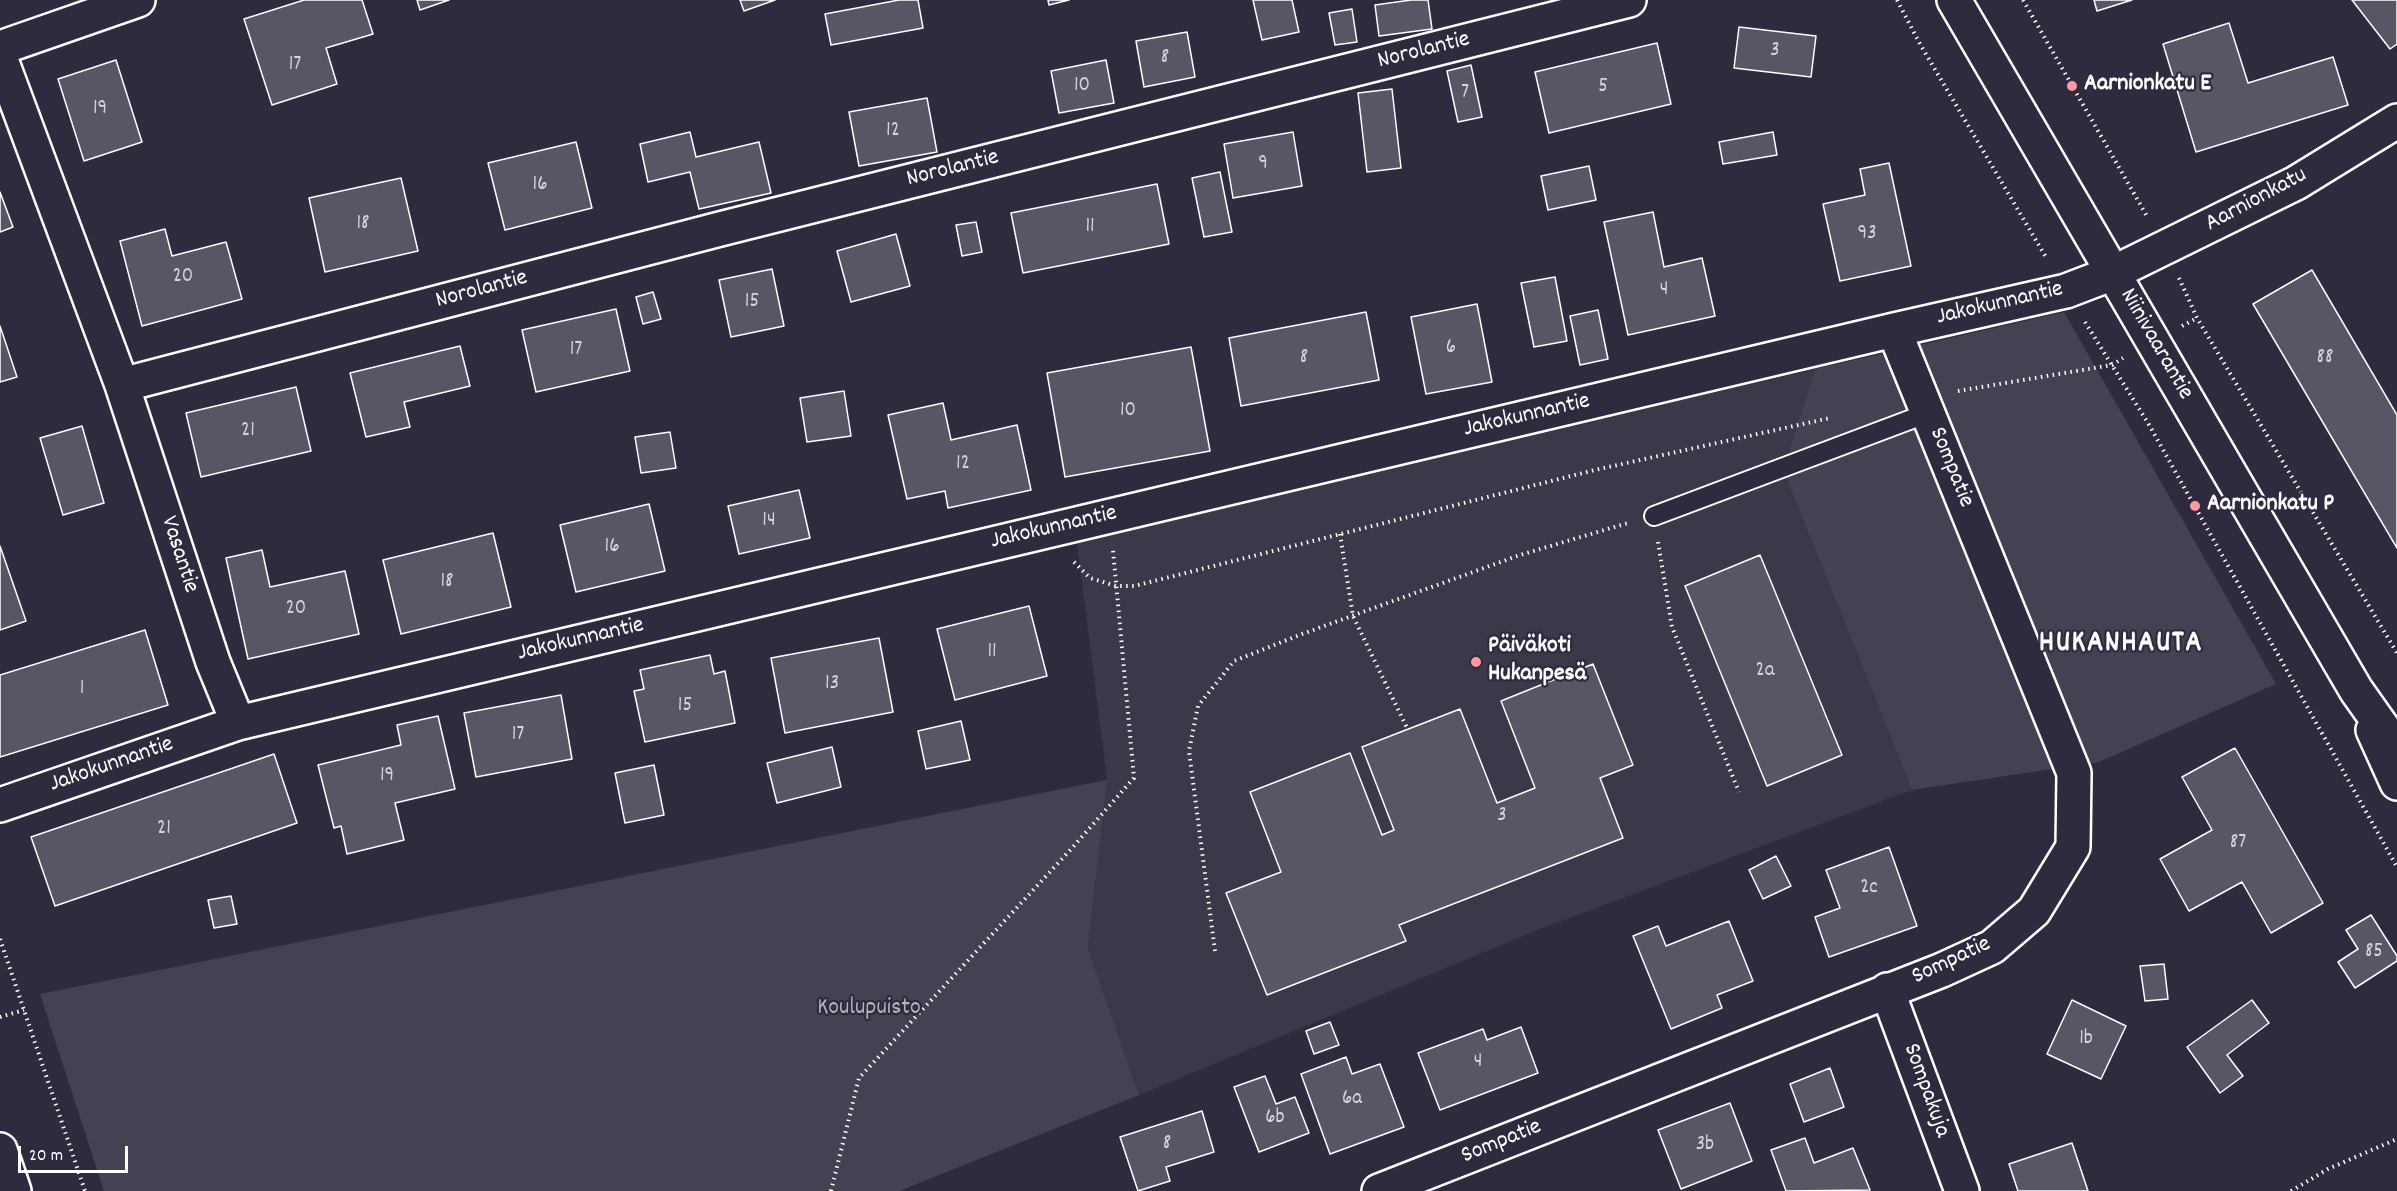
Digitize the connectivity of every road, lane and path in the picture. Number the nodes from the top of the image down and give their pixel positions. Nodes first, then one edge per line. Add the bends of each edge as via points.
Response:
1 (138, 0) edge
2 (1629, 0) edge
3 (1897, 0) edge
4 (1954, 0) edge
5 (2023, 0) edge
6 (0, 48) edge
7 (0, 57) edge
8 (2397, 121) edge
9 (2165, 248) junction
10 (2113, 273) junction
11 (2066, 291) junction
12 (1894, 330) junction
13 (2112, 365) junction
14 (122, 385) junction
15 (1925, 405) junction
16 (1840, 416) dead end
17 (1110, 515) junction
18 (1654, 516) junction
19 (1053, 529) junction
20 (1340, 534) junction
21 (1116, 586) junction
22 (1353, 616) junction
23 (2397, 653) edge
24 (2356, 690) junction
25 (238, 723) junction
26 (1408, 730) dead end
27 (2397, 748) edge
28 (2397, 783) edge
29 (1739, 792) dead end
30 (0, 805) edge
31 (2397, 867) edge
32 (0, 939) edge
33 (1215, 951) dead end
34 (1887, 990) junction
35 (24, 1010) junction
36 (0, 1017) edge
37 (2397, 1139) edge
38 (0, 1150) edge
39 (14, 1191) edge
40 (85, 1191) edge
41 (831, 1191) edge
42 (1380, 1191) edge
43 (1962, 1191) edge
44 (2291, 1191) edge

1 - 6 street
2 - 14 street, Norolantie
3 - 11 path
4 - 10 street, Niinivaarantie
5 - 9 path
7 - 14 street, Vasantie
8 - 9 street, Aarnionkatu via 2296,183
9 - 10 street, Aarnionkatu
9 - 23 path via 2198,318
10 - 11 street, Jakokunnantie
10 - 24 street, Niinivaarantie
11 - 12 street, Jakokunnantie
11 - 13 path
12 - 15 street, Sompatie
12 - 17 street, Jakokunnantie
13 - 15 path
13 - 31 path
14 - 25 street, Vasantie via 213,662
15 - 18 lane
15 - 34 street, Sompatie via 2074,773 2073,847 2034,911 1992,947
16 - 20 path via 1595,470
17 - 19 street, Jakokunnantie
17 - 21 path
18 - 22 path via 1520,555
18 - 29 path via 1672,627
19 - 21 path via 1071,559 1090,578
19 - 25 street, Jakokunnantie
20 - 21 path via 1134,586
20 - 22 path
21 - 41 path via 1134,778 859,1078
22 - 26 path
22 - 33 path via 1234,662 1198,706 1189,751
24 - 27 street, Niinivaarantie
24 - 28 street, Niinivaarantie
25 - 30 street, Jakokunnantie
32 - 35 path
34 - 42 street, Sompatie
34 - 43 street, Sompakuja
35 - 36 path
35 - 40 path
37 - 44 path via 2328,1169
38 - 39 street

